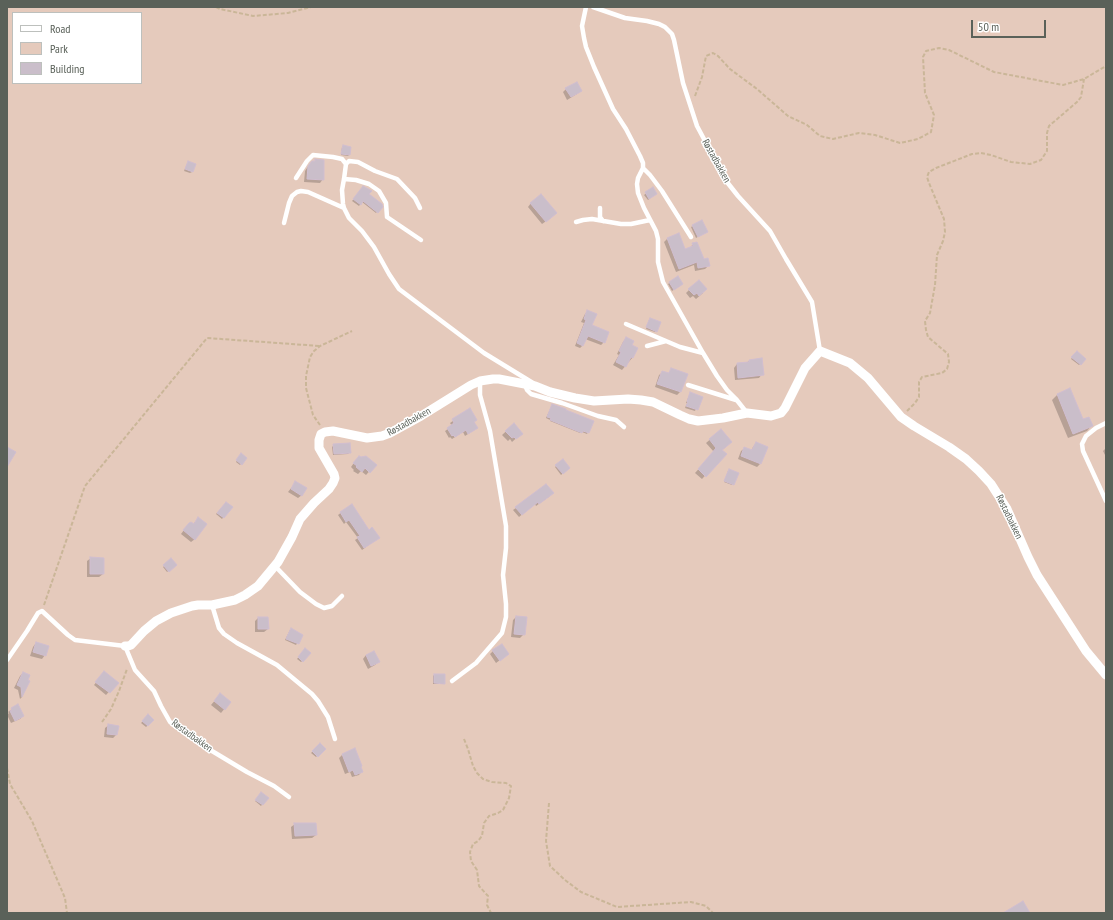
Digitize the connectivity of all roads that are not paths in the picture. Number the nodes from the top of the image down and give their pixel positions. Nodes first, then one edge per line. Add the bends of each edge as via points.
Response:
1 (586, 7) edge
2 (593, 7) edge
3 (346, 164) junction
4 (643, 168) junction
5 (296, 178) dead end
6 (344, 179) junction
7 (344, 208) junction
8 (420, 208) dead end
9 (600, 208) dead end
10 (650, 220) junction
11 (603, 221) junction
12 (576, 222) dead end
13 (284, 223) dead end
14 (691, 237) dead end
15 (421, 240) dead end
16 (626, 324) dead end
17 (666, 341) junction
18 (648, 346) dead end
19 (820, 351) junction
20 (703, 353) junction
21 (480, 381) junction
22 (688, 385) dead end
23 (530, 386) junction
24 (738, 401) junction
25 (747, 413) junction
26 (1106, 423) edge
27 (624, 427) dead end
28 (1106, 501) edge
29 (275, 566) junction
30 (342, 596) dead end
31 (212, 605) junction
32 (125, 646) junction
33 (7, 660) edge
34 (1106, 675) edge
35 (452, 681) dead end
36 (335, 739) dead end
37 (289, 797) dead end

1 - 4 lane via 582,26 586,47 613,109 640,156
2 - 19 lane, Røstadbakken via 625,18 659,24 672,34 683,83 702,137 727,182 770,231 812,302
3 - 5 lane via 342,159 313,155
3 - 6 lane
3 - 8 lane via 349,161 358,162 397,179 415,198
4 - 10 lane via 638,178 638,193
4 - 14 lane via 662,191
6 - 7 lane
6 - 15 lane via 369,184 379,191 386,203 387,217
7 - 13 lane via 301,190 292,196
7 - 23 lane, Røstadbakken via 374,247 403,293 484,353 529,380
9 - 11 lane via 600,217
10 - 11 lane via 621,224
10 - 20 lane via 658,239 658,262 663,282
11 - 12 lane via 592,219
16 - 17 lane
17 - 18 lane
17 - 20 lane
19 - 25 street, Røstadbakken via 805,368 781,413 771,416
19 - 34 street, Røstadbakken via 850,363 868,378 901,417 966,459 991,484 1007,509 1037,575 1086,651
20 - 24 lane
21 - 23 street, Røstadbakken via 499,379
21 - 29 street, Røstadbakken via 382,436 367,438 333,431 321,434 319,448 334,474 333,483 300,519
21 - 35 lane via 480,395 490,431 506,526 503,575 506,617 502,633 476,663
22 - 24 lane
23 - 25 street, Røstadbakken via 594,401 628,399 653,402 698,421
23 - 27 lane, Røstadbakken via 527,390 531,394 616,420
24 - 25 lane
26 - 28 lane via 1086,436 1082,444
29 - 30 lane via 300,592 324,608 332,606
29 - 31 street via 258,586 245,596
31 - 32 street via 192,606 171,613 156,621 131,645
31 - 36 lane via 219,628 224,634 277,665 312,694 328,716
32 - 33 lane via 75,640 42,611 38,613
32 - 37 lane, Røstadbakken via 134,670 154,691 170,722 217,755

